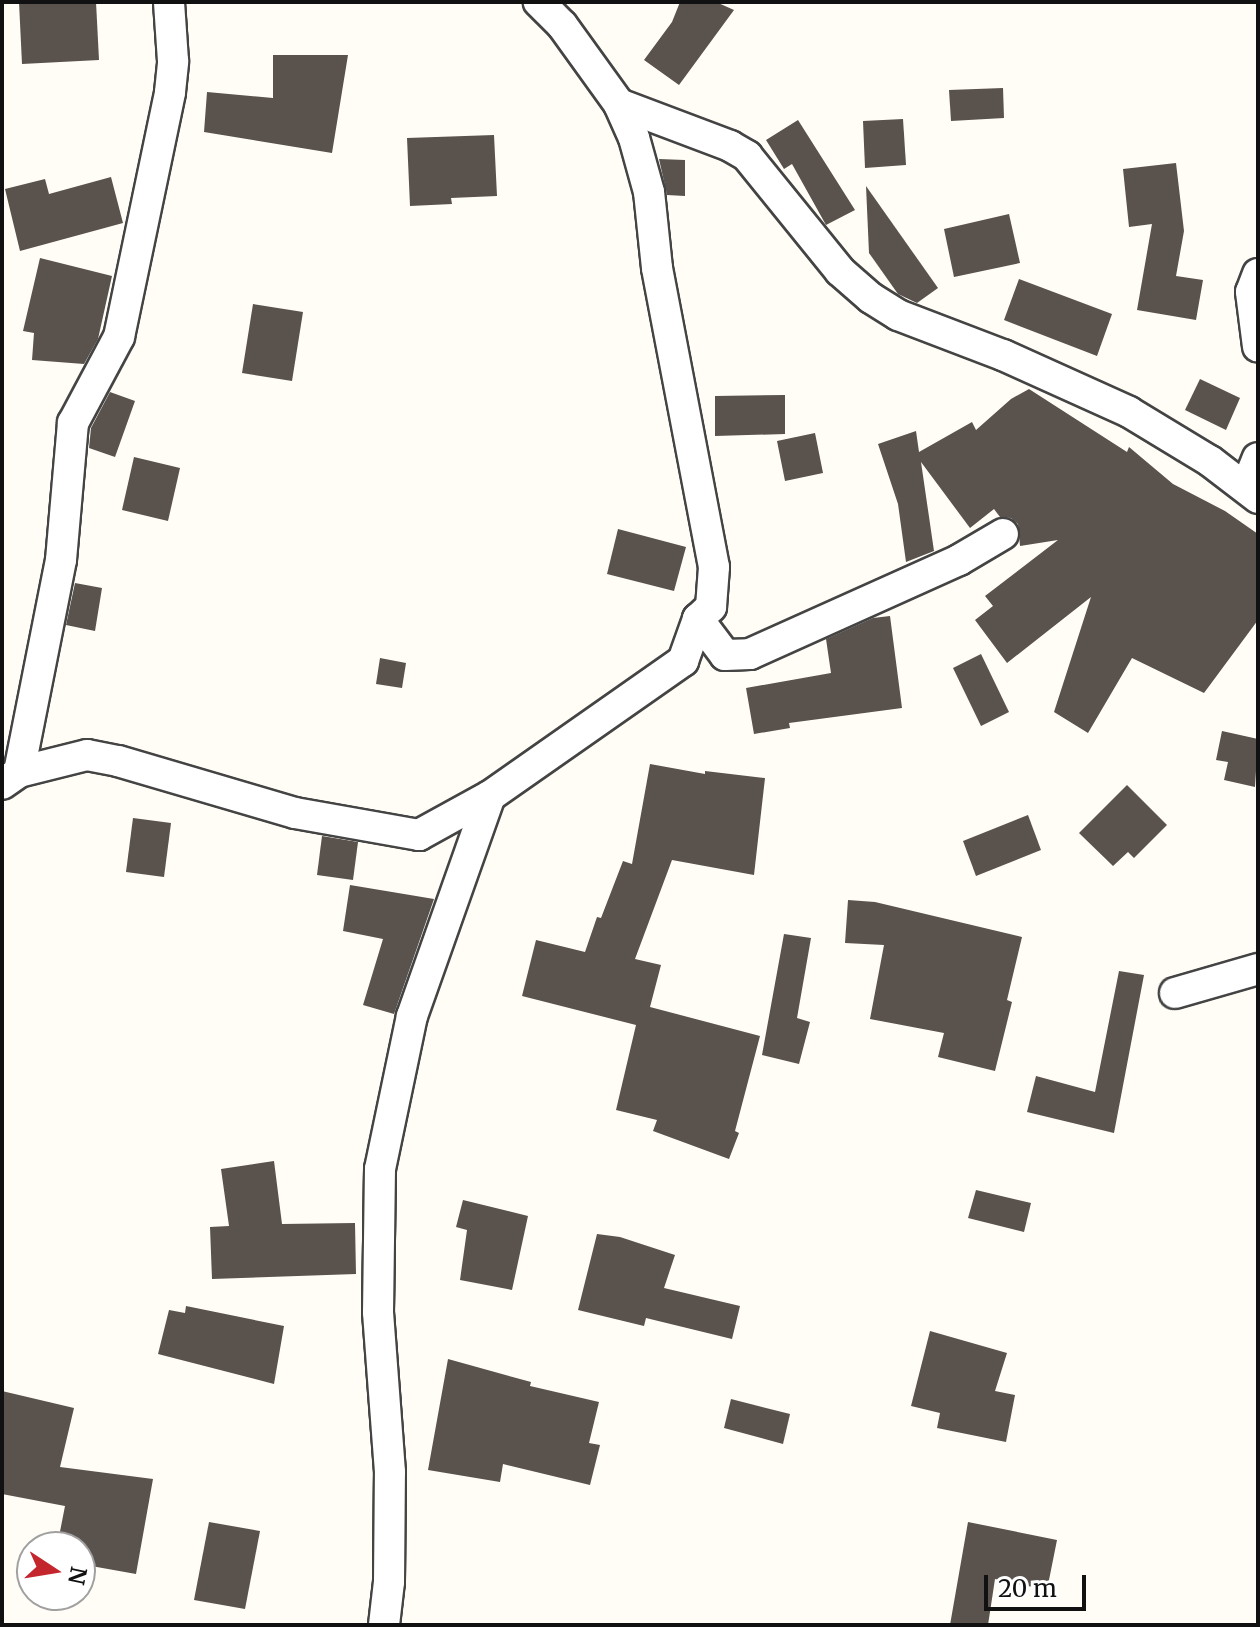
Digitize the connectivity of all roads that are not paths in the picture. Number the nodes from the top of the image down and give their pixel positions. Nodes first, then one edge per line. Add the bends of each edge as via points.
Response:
1 (169, 2) edge
2 (539, 2) edge
3 (619, 104) junction
4 (1258, 274) edge
5 (1258, 347) edge
6 (1258, 458) edge
7 (1252, 493) edge
8 (1003, 534) dead end
9 (698, 619) junction
10 (11, 778) edge
11 (490, 796) junction
12 (1258, 969) edge
13 (1175, 993) dead end
14 (384, 1625) edge

1 - 10 street via 173,61 167,106 119,337 73,423 61,560
2 - 3 street
3 - 7 street via 747,156 840,271 880,304 1129,412
3 - 9 street via 649,192 657,268 714,567 711,607
4 - 5 street via 1251,292
6 - 7 street
8 - 9 street via 959,560 750,654 725,655
9 - 11 street via 683,661
10 - 11 street via 87,755 295,813 419,835
11 - 14 street via 412,1016 380,1169 378,1312 390,1472
12 - 13 street

